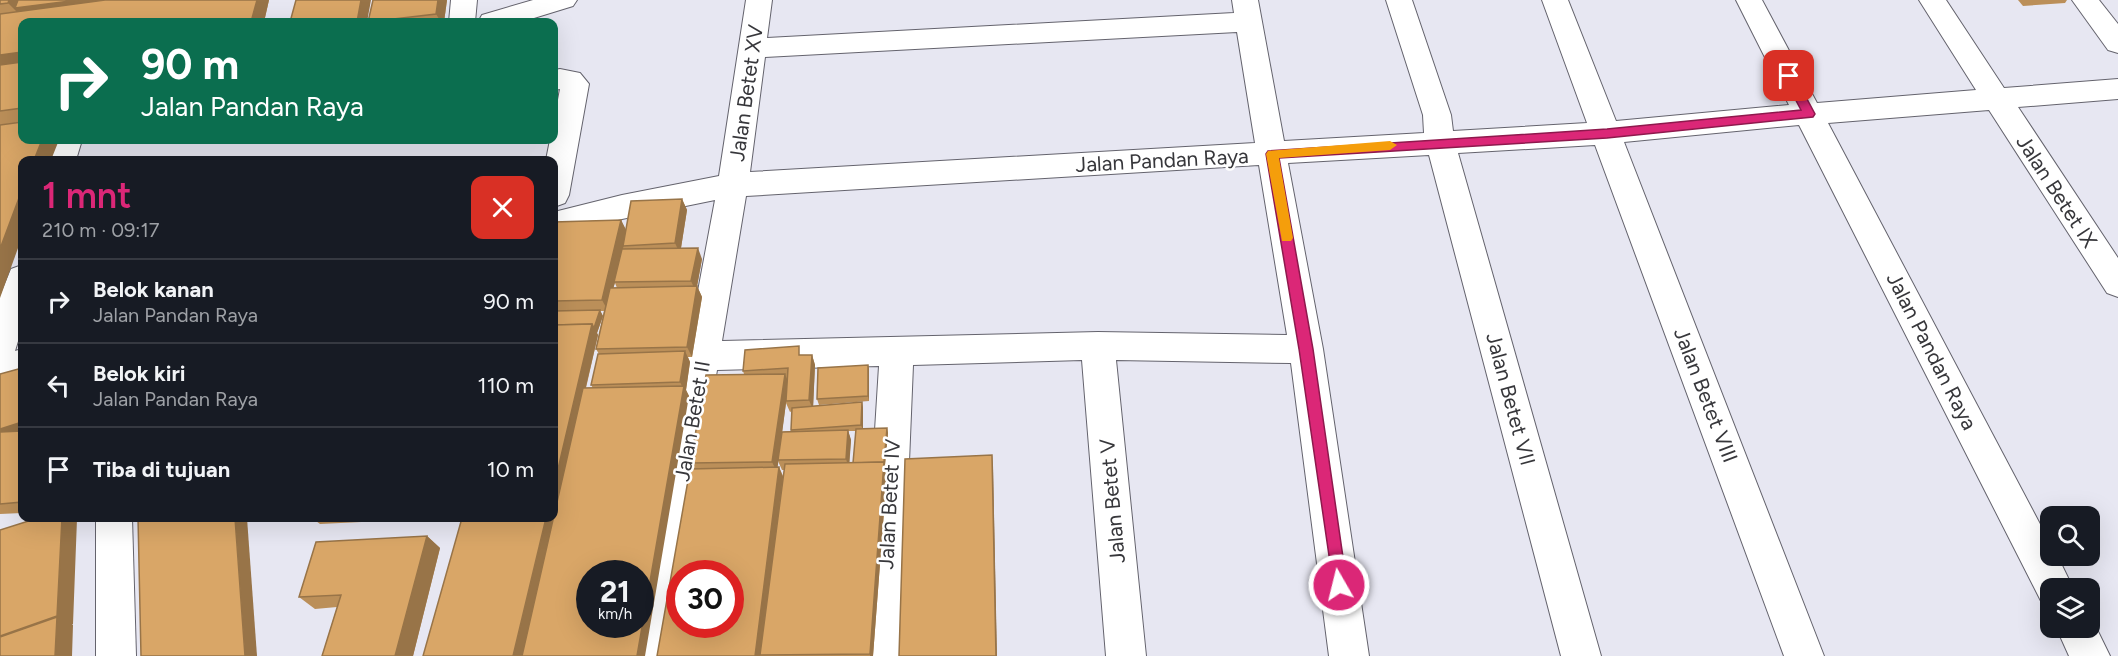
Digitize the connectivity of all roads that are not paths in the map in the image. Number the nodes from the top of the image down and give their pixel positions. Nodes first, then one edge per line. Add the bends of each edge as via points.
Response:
1 (464, 0) edge
2 (564, 0) edge
3 (759, 0) edge
4 (1399, 0) edge
5 (1555, 0) edge
6 (1749, 0) edge
7 (1932, 0) edge
8 (2085, 0) edge
9 (1246, 11) edge
10 (462, 18) edge
11 (505, 18) edge
12 (2118, 43) edge
13 (752, 48) junction
14 (558, 79) edge
15 (2118, 89) edge
16 (1996, 98) junction
17 (1809, 114) junction
18 (1607, 133) junction
19 (1440, 142) junction
20 (1272, 154) junction
21 (558, 174) edge
22 (734, 185) junction
23 (558, 223) edge
24 (2118, 284) edge
25 (18, 291) edge
26 (1098, 346) junction
27 (0, 347) edge
28 (1306, 349) junction
29 (897, 352) junction
30 (703, 356) junction
31 (18, 364) edge
32 (0, 370) edge
33 (114, 522) edge
34 (2049, 578) edge
35 (2081, 638) edge
36 (116, 656) edge
37 (650, 656) edge
38 (881, 656) edge
39 (1126, 656) edge
40 (1349, 656) edge
41 (1581, 656) edge
42 (1804, 656) edge
43 (2090, 656) edge

1 - 10 street
2 - 11 street
3 - 13 street, Jalan Betet XV
4 - 19 street, Jalan Betet VII via 1437,115
5 - 18 street, Jalan Betet VIII
6 - 17 street, Jalan Pandan Raya
7 - 16 street, Jalan Betet IX
8 - 12 street
9 - 13 street
9 - 20 street
13 - 22 street, Jalan Betet XV
14 - 21 street via 575,84
15 - 16 street, Jalan Pandan Raya
16 - 17 street, Jalan Pandan Raya
16 - 24 street, Jalan Betet IX
17 - 18 street, Jalan Pandan Raya
17 - 34 street, Jalan Pandan Raya
18 - 19 street, Jalan Pandan Raya
18 - 42 street, Jalan Betet VIII
19 - 20 street, Jalan Pandan Raya
19 - 41 street, Jalan Betet VII
20 - 22 street, Jalan Pandan Raya
20 - 28 street
22 - 23 street, Jalan Pandan Raya
22 - 30 street, Jalan Betet II
25 - 27 street
26 - 28 street
26 - 29 street
26 - 39 street, Jalan Betet V
28 - 40 street
29 - 30 street
29 - 38 street, Jalan Betet IV
30 - 37 street, Jalan Betet II
31 - 32 street
33 - 36 street
35 - 43 street

